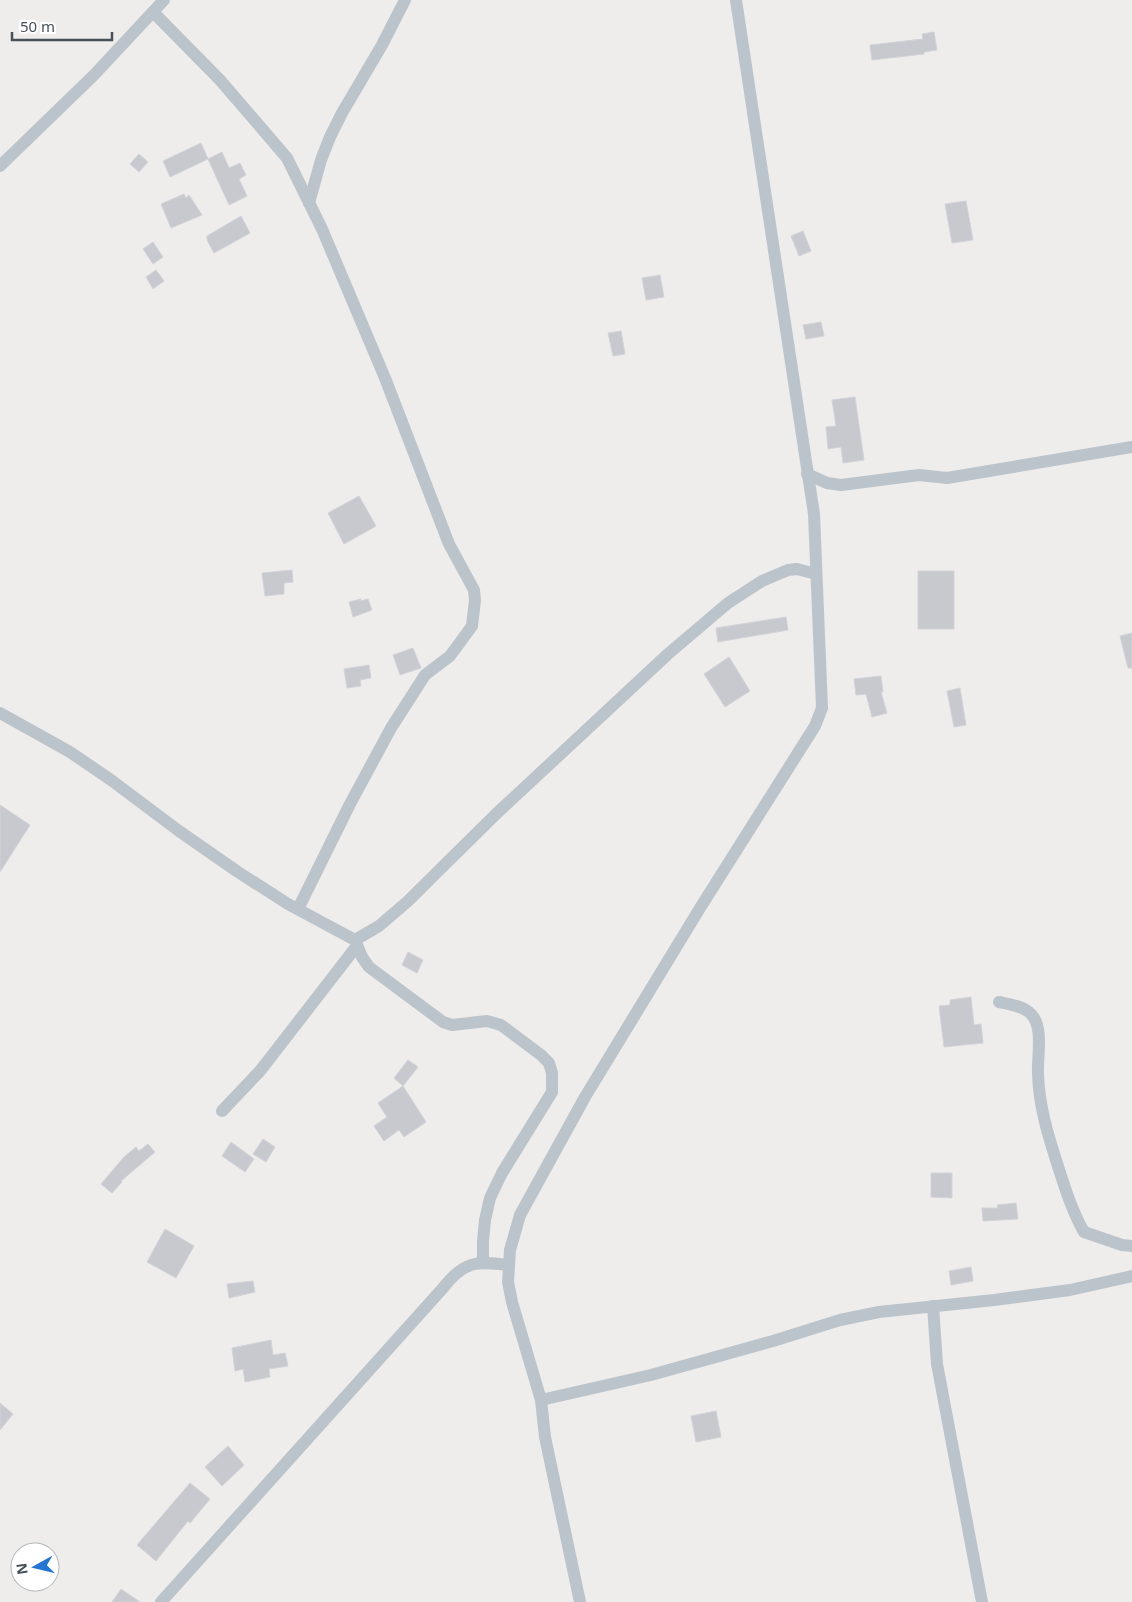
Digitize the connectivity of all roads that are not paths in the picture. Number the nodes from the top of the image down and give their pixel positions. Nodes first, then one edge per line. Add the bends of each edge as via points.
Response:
1 (164, 0) edge
2 (405, 0) edge
3 (736, 0) edge
4 (153, 12) junction
5 (0, 166) edge
6 (309, 203) junction
7 (1132, 447) edge
8 (808, 474) junction
9 (816, 574) junction
10 (0, 713) edge
11 (298, 909) junction
12 (356, 943) junction
13 (999, 1002) dead end
14 (222, 1111) dead end
15 (1132, 1246) edge
16 (483, 1263) junction
17 (508, 1265) junction
18 (1132, 1276) edge
19 (933, 1306) junction
20 (541, 1400) junction
21 (161, 1602) edge
22 (580, 1602) edge
23 (982, 1602) edge

1 - 4 street
2 - 6 street via 342,112 321,160
3 - 8 street
4 - 5 street via 94,75
4 - 6 street via 220,80 276,144 287,158
6 - 11 street via 385,378 449,544 474,590 475,600 472,626 450,656 425,676 391,728
7 - 8 street via 947,478 920,475 841,485 827,484
8 - 9 street via 814,514
9 - 12 street via 788,570 762,581 728,602 495,815 407,902
9 - 17 street via 820,716 585,1097 520,1215
10 - 11 street via 70,752 238,872
11 - 12 street
12 - 14 street via 260,1071
12 - 16 street via 369,967 443,1022 452,1025 501,1024 549,1064 552,1092 490,1198 482,1241
13 - 15 street via 1031,1014 1038,1028 1042,1111 1075,1216 1084,1232
16 - 17 street
16 - 21 street via 454,1273
17 - 20 street via 512,1302
18 - 19 street via 1070,1290
19 - 20 street via 840,1320 660,1372
19 - 23 street via 937,1364
20 - 22 street via 545,1437

